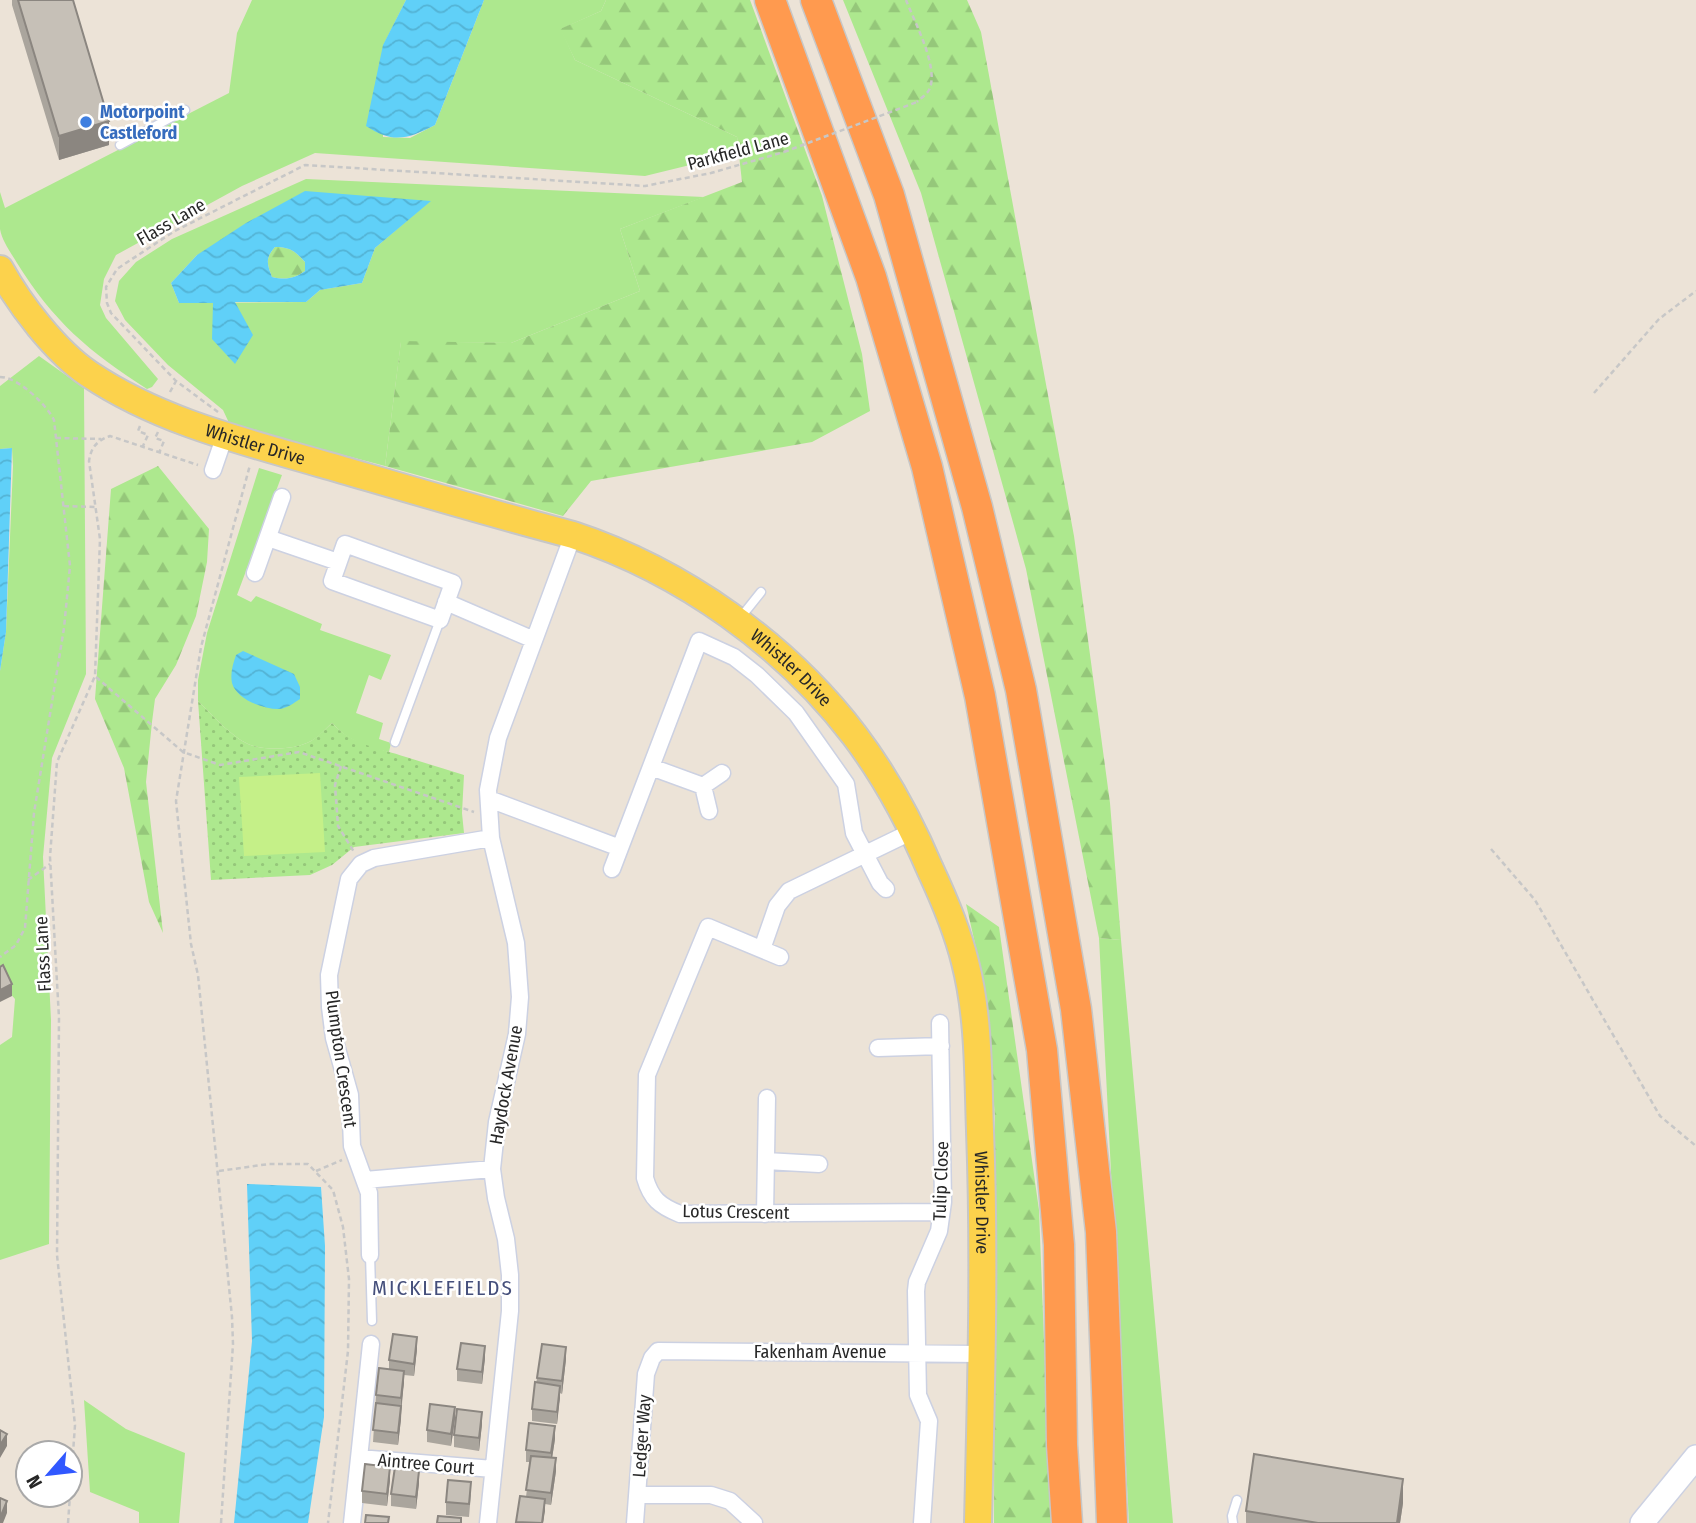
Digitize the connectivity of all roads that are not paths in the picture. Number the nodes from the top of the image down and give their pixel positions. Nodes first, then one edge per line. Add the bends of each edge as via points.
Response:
1 (770, 0) edge
2 (816, 0) edge
3 (185, 110) dead end
4 (120, 145) dead end
5 (0, 269) edge
6 (221, 434) junction
7 (213, 470) road end
8 (282, 497) dead end
9 (573, 535) junction
10 (268, 538) junction
11 (338, 562) junction
12 (255, 573) dead end
13 (761, 592) dead end
14 (446, 602) junction
15 (440, 620) junction
16 (737, 622) junction
17 (534, 640) junction
18 (395, 741) dead end
19 (651, 767) junction
20 (722, 773) dead end
21 (703, 786) junction
22 (489, 799) junction
23 (709, 811) dead end
24 (913, 831) junction
25 (491, 838) junction
26 (620, 848) junction
27 (865, 855) junction
28 (612, 869) dead end
29 (886, 889) dead end
30 (762, 949) junction
31 (780, 957) dead end
32 (940, 1023) dead end
33 (941, 1046) junction
34 (878, 1048) dead end
35 (767, 1098) dead end
36 (766, 1161) junction
37 (819, 1164) dead end
38 (492, 1169) junction
39 (365, 1180) junction
40 (940, 1212) junction
41 (765, 1214) junction
42 (370, 1255) joint
43 (372, 1321) dead end
44 (370, 1344) dead end
45 (658, 1352) joint
46 (916, 1353) junction
47 (981, 1354) junction
48 (1696, 1457) edge
49 (359, 1458) junction
50 (493, 1469) junction
51 (639, 1495) junction
52 (1237, 1500) dead end
53 (352, 1523) edge
54 (488, 1523) edge
55 (635, 1523) edge
56 (754, 1523) edge
57 (922, 1523) edge
58 (978, 1523) edge
59 (1067, 1523) edge
60 (1112, 1523) edge
61 (1233, 1523) edge
62 (1642, 1523) edge

1 - 59 highway via 871,277 927,467 979,696 1042,1050 1059,1245
2 - 60 highway via 889,195 977,507 1021,690 1076,1009 1101,1232
3 - 4 lane
5 - 6 main road, Whistler Drive via 51,338 87,373 164,415
6 - 7 street
6 - 9 main road, Whistler Drive
8 - 10 street
9 - 16 main road, Whistler Drive via 662,574
9 - 17 street, Haydock Avenue
10 - 11 street
10 - 12 street
11 - 14 street via 345,544 453,583
11 - 15 street via 332,580
13 - 16 lane
14 - 15 street
14 - 17 street
15 - 18 lane
16 - 24 main road, Whistler Drive via 797,672 855,736 886,780
17 - 22 street, Haydock Avenue via 498,738
19 - 21 street
19 - 26 street
19 - 27 street via 699,641 734,657 796,713 846,784 850,822
20 - 21 street
21 - 23 street
22 - 25 street, Haydock Avenue
22 - 26 street
24 - 27 street
24 - 47 main road, Whistler Drive via 952,917 966,963 975,1028 983,1203
25 - 38 street, Haydock Avenue via 516,943 520,997
25 - 39 street, Plumpton Crescent via 373,858 349,879 330,975 330,1007 350,1095 352,1146
26 - 28 street
27 - 29 street
27 - 30 street via 789,891 777,906
30 - 31 street
30 - 41 street, Lotus Crescent via 708,927 647,1075 645,1178 660,1206 680,1214
32 - 33 street, Tulip Close
33 - 34 street
33 - 40 street, Tulip Close
35 - 36 street
36 - 37 street
36 - 41 street
38 - 39 street
38 - 50 street, Haydock Avenue via 510,1275
39 - 42 street, Plumpton Crescent
40 - 41 street, Lotus Crescent
40 - 46 street, Tulip Close via 939,1231 918,1282
42 - 43 lane
44 - 49 street, Aintree Court
45 - 46 street, Fakenham Avenue
45 - 51 street, Ledger Way via 646,1374
46 - 47 street, Fakenham Avenue
46 - 57 street via 918,1395 929,1421
47 - 58 main road, Whistler Drive
48 - 62 main road
49 - 50 street, Aintree Court
49 - 53 street, Aintree Court
50 - 54 street, Haydock Avenue
51 - 55 street, Ledger Way
51 - 56 street via 711,1495 730,1501
52 - 61 lane

